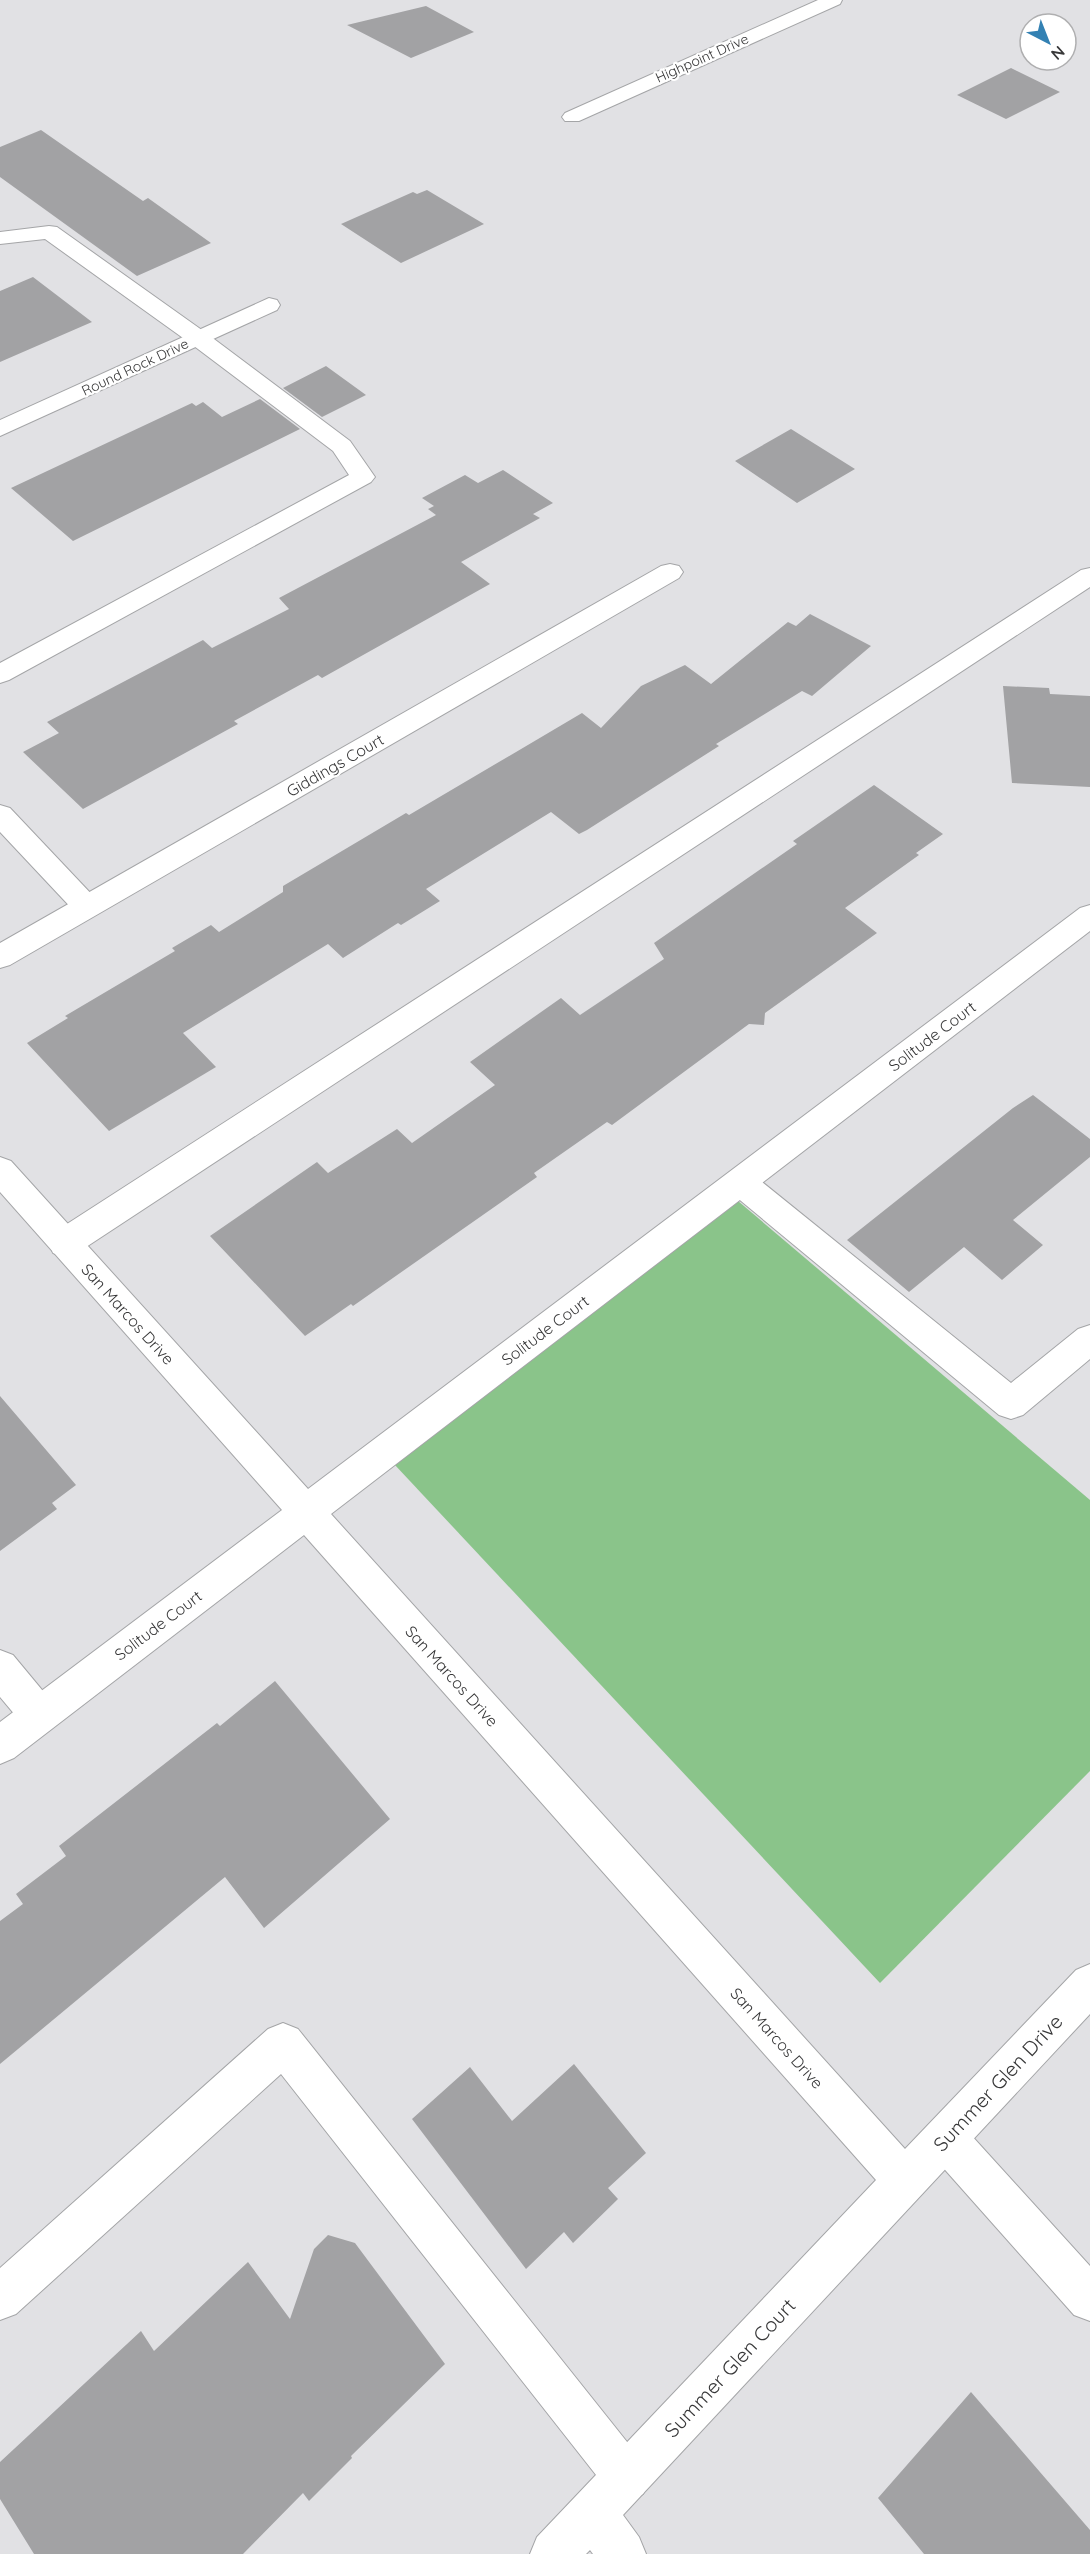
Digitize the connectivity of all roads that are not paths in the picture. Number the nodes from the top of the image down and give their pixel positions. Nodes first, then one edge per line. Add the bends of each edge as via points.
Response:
1 (833, 0) edge
2 (572, 117) dead end
3 (0, 238) edge
4 (269, 305) dead end
5 (198, 338) junction
6 (0, 429) edge
7 (670, 572) dead end
8 (1090, 576) edge
9 (0, 674) edge
10 (0, 815) edge
11 (87, 907) junction
12 (1090, 916) edge
13 (0, 957) edge
14 (0, 1170) edge
15 (740, 1182) junction
16 (65, 1243) junction
17 (1090, 1339) edge
18 (306, 1512) junction
19 (0, 1668) edge
20 (39, 1715) junction
21 (0, 1745) edge
22 (1090, 1984) edge
23 (946, 2139) junction
24 (905, 2181) junction
25 (0, 2298) edge
26 (1090, 2299) edge
27 (627, 2478) junction
28 (592, 2513) junction
29 (554, 2554) edge
30 (622, 2554) edge

1 - 2 street, Highpoint Drive
3 - 5 street via 49,232
4 - 5 street, Round Rock Drive
5 - 6 street, Round Rock Drive
5 - 9 street via 342,446 363,477
7 - 11 street, Giddings Court
8 - 16 street
10 - 11 street
11 - 13 street, Giddings Court
12 - 15 street, Solitude Court
14 - 16 street, San Marcos Drive
15 - 17 street via 1011,1404
15 - 18 street, Solitude Court
16 - 18 street, San Marcos Drive
18 - 20 street, Solitude Court
18 - 24 street, San Marcos Drive
19 - 20 street
20 - 21 street, Solitude Court
22 - 23 street, Summer Glen Drive
23 - 24 street, Summer Glen Drive
23 - 26 street
24 - 27 street, Summer Glen Court
25 - 27 street via 283,2044
27 - 28 street, Summer Glen Court
28 - 29 street, Summer Glen Court
28 - 30 street

